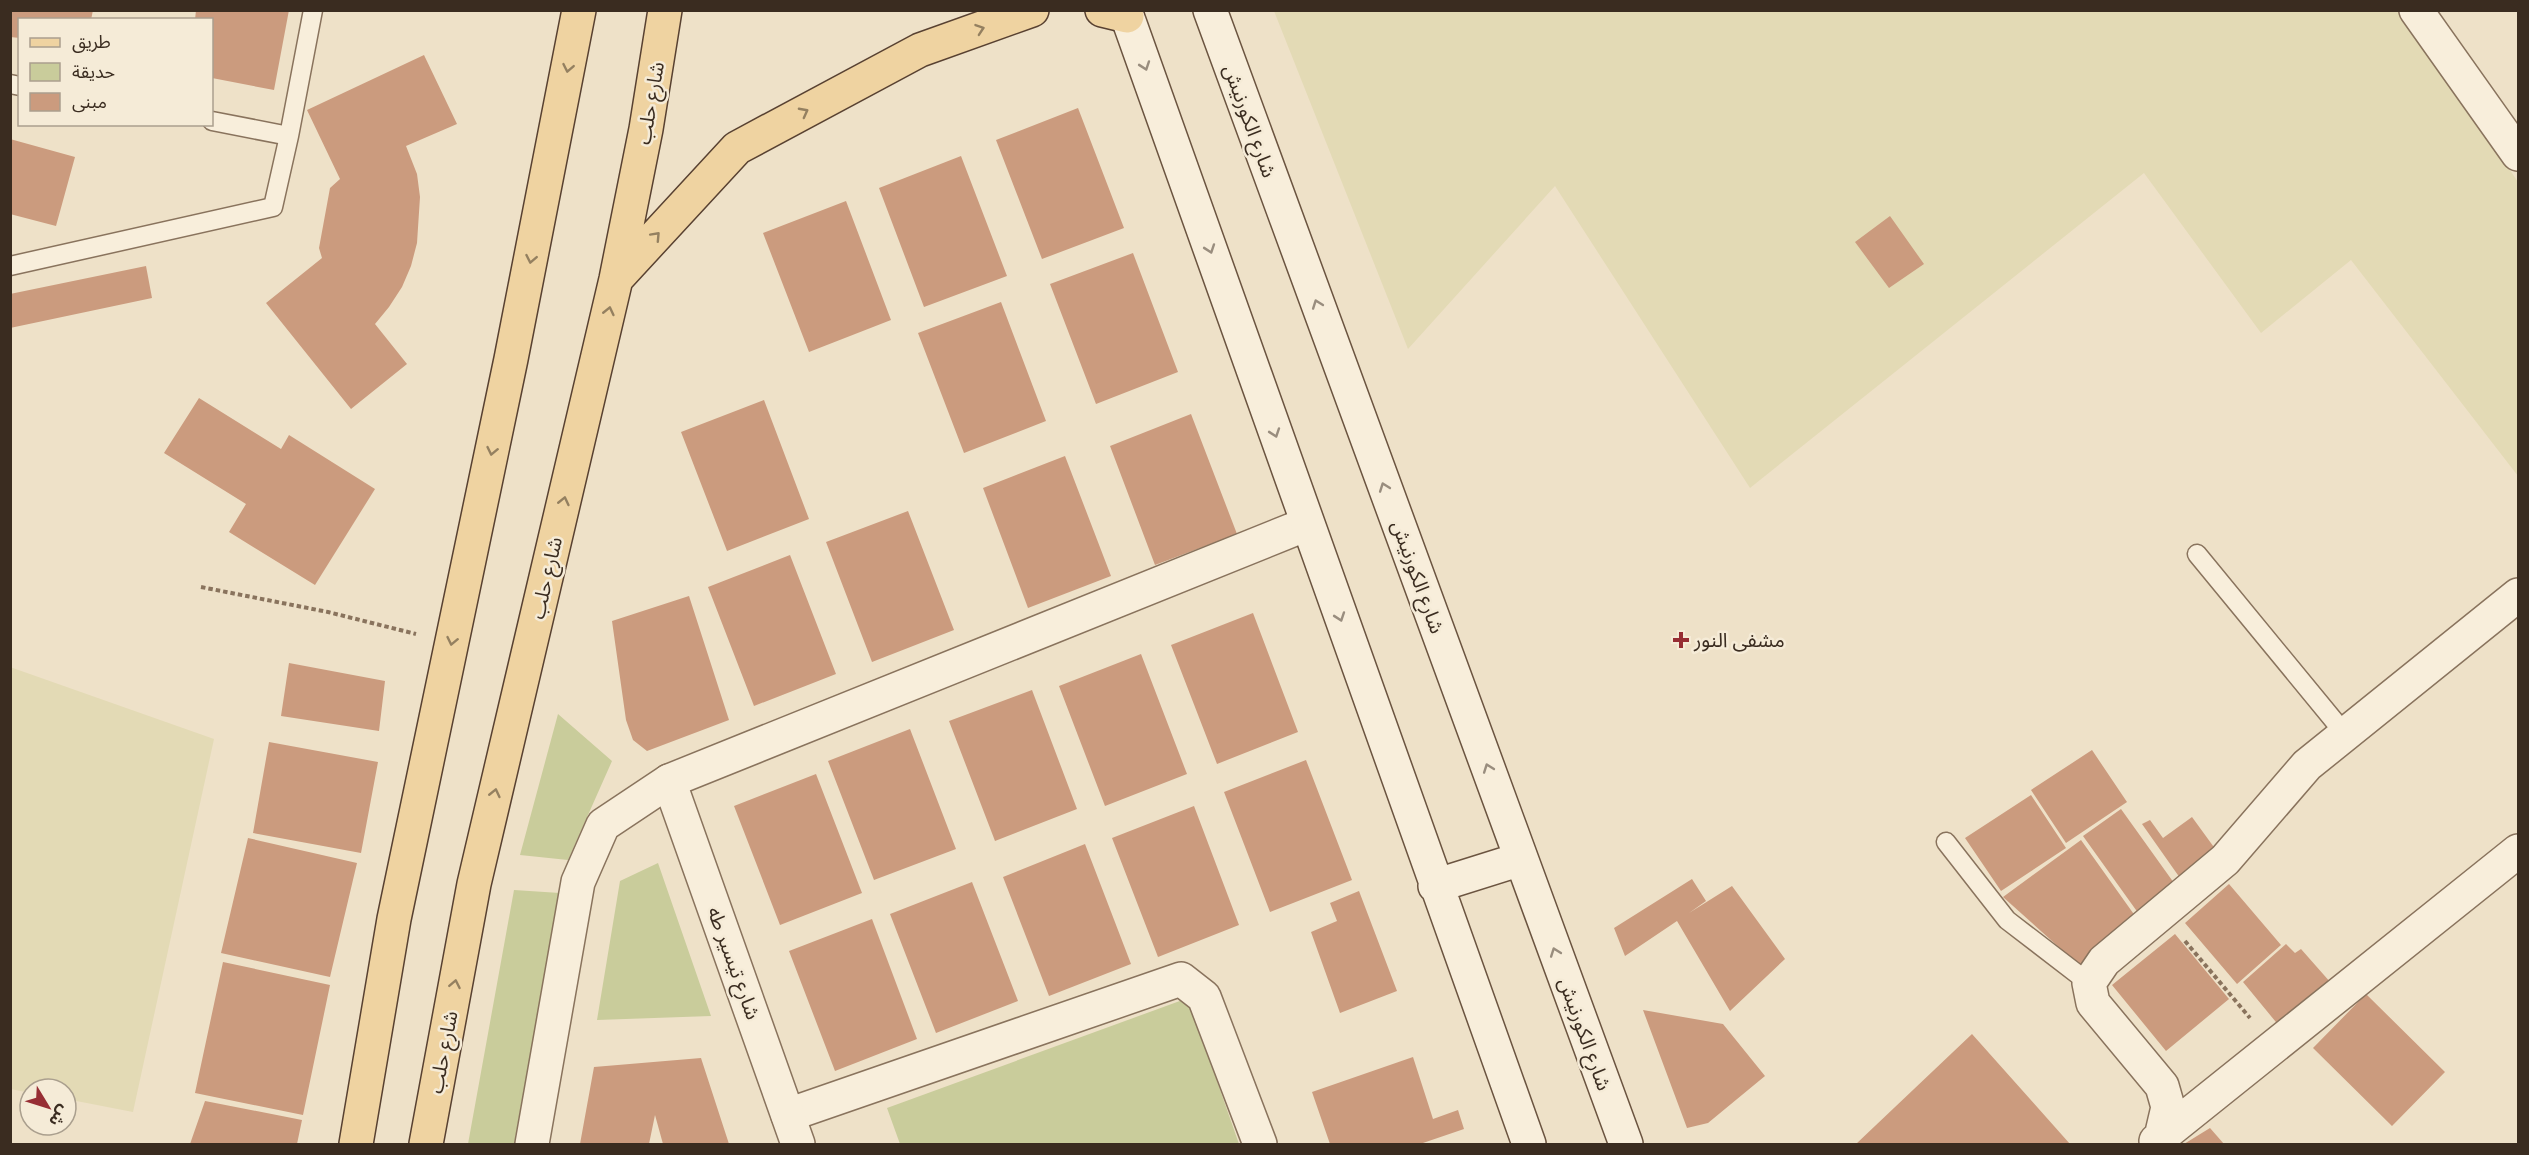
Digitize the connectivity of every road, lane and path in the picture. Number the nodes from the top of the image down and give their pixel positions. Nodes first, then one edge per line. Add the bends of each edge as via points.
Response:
1 (313, 10) edge
2 (579, 10) edge
3 (665, 10) edge
4 (1032, 10) edge
5 (1209, 10) edge
6 (2416, 10) edge
7 (1118, 12) edge
8 (213, 121) edge
9 (289, 136) junction
10 (2518, 154) edge
11 (10, 266) edge
12 (616, 279) junction
13 (1307, 524) junction
14 (2197, 554) dead end
15 (201, 587) dead end
16 (2518, 595) edge
17 (452, 643) junction
18 (2345, 734) junction
19 (669, 781) junction
20 (1946, 842) dead end
21 (2518, 851) edge
22 (1521, 859) junction
23 (1435, 886) junction
24 (2161, 913) junction
25 (2090, 983) junction
26 (2274, 1047) junction
27 (793, 1130) edge
28 (2157, 1141) edge
29 (356, 1144) edge
30 (426, 1144) edge
31 (532, 1144) edge
32 (1260, 1144) edge
33 (1528, 1144) edge
34 (1626, 1144) edge

1 - 9 lane
2 -> 17 main road
3 - 12 main road, شارع حلب
12 -> 4 main road via 737,148 920,50
22 -> 5 street, شارع الكورنيش
6 - 10 street
7 -> 13 street
8 - 9 lane
9 - 11 lane via 273,207
30 -> 12 main road, شارع حلب via 474,884
13 - 19 street
13 -> 23 street
14 - 18 lane
15 - 17 path via 328,612
16 - 18 street
17 - 29 main road via 394,919
18 - 24 street via 2307,765 2225,861
19 - 27 street, شارع تيسير طه
19 - 31 street via 603,825 578,882
20 - 25 lane via 2007,920
21 - 26 street
22 - 23 street
34 -> 22 street, شارع الكورنيش
23 - 33 street
24 - 25 street via 2104,961
24 - 26 path
25 - 28 street via 2093,1003 2162,1086 2168,1107
26 - 28 street
27 - 32 street via 1181,980 1204,997

